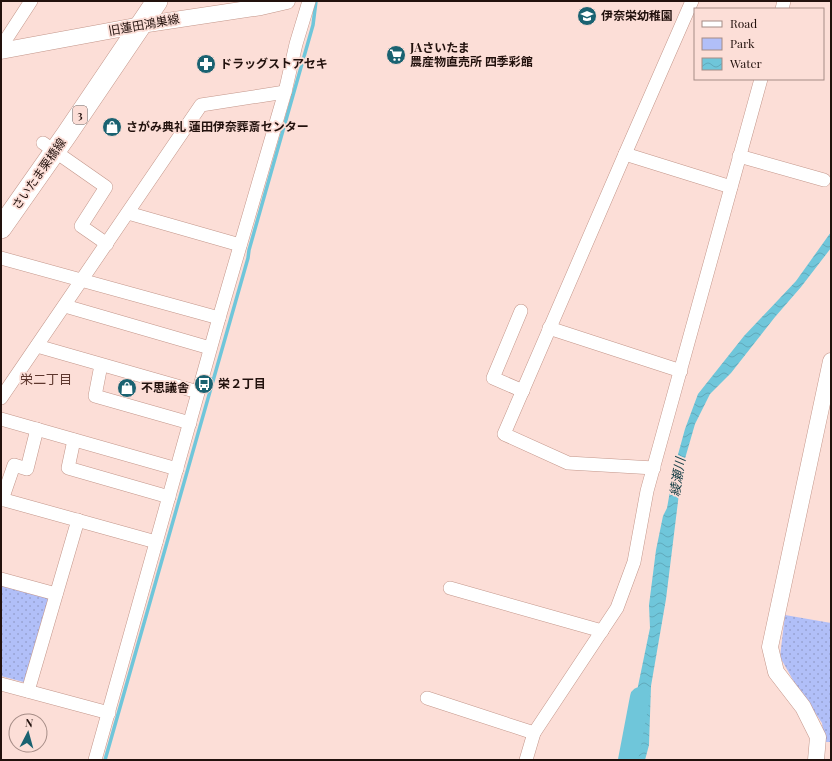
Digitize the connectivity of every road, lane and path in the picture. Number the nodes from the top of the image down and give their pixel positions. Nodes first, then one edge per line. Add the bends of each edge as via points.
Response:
1 (32, 1) edge
2 (141, 1) edge
3 (157, 1) edge
4 (287, 1) edge
5 (309, 1) edge
6 (692, 1) edge
7 (131, 27) junction
8 (1, 47) edge
9 (1, 51) edge
10 (761, 80) edge
11 (285, 92) junction
12 (48, 148) junction
13 (624, 154) junction
14 (739, 156) junction
15 (824, 180) dead end
16 (731, 187) junction
17 (1, 203) edge
18 (128, 213) junction
19 (1, 228) edge
20 (107, 244) junction
21 (240, 245) junction
22 (1, 258) edge
23 (82, 280) junction
24 (65, 306) junction
25 (520, 311) dead end
26 (219, 318) junction
27 (549, 328) junction
28 (37, 346) junction
29 (210, 348) junction
30 (831, 361) edge
31 (101, 365) junction
32 (681, 371) junction
33 (523, 391) junction
34 (198, 392) junction
35 (1, 398) edge
36 (1, 419) edge
37 (190, 423) junction
38 (37, 429) junction
39 (74, 440) junction
40 (654, 468) junction
41 (177, 469) junction
42 (169, 497) junction
43 (2, 500) edge
44 (78, 520) junction
45 (156, 542) junction
46 (1, 579) edge
47 (450, 588) dead end
48 (56, 594) junction
49 (602, 631) junction
50 (1, 684) edge
51 (28, 691) junction
52 (427, 698) dead end
53 (108, 713) junction
54 (534, 733) junction
55 (95, 760) edge
56 (526, 760) edge
57 (816, 760) edge

1 - 8 street
2 - 7 main road, さいたま栗橋線 / 3
3 - 7 main road, さいたま栗橋線 / 3
4 - 7 street, 旧蓮田鴻巣線
5 - 11 street
6 - 13 street
7 - 9 street, 旧蓮田鴻巣線
7 - 12 main road, さいたま栗橋線 / 3
10 - 14 street
11 - 18 street via 201,104
11 - 21 street
12 - 17 main road, さいたま栗橋線 / 3
12 - 19 main road, さいたま栗橋線 / 3
12 - 20 street via 106,187 81,226
13 - 16 street
13 - 27 street
14 - 15 street
14 - 16 street
16 - 32 street
18 - 20 street
18 - 21 street
20 - 23 street
21 - 26 street
22 - 23 street
23 - 24 street
23 - 26 street
24 - 28 street
24 - 29 street
25 - 33 street via 493,378
26 - 29 street
27 - 32 street
27 - 33 street
28 - 31 street
28 - 35 street
29 - 34 street
30 - 57 street via 770,647 776,672 803,707 818,737
31 - 34 street
31 - 37 street via 95,396
32 - 40 street
33 - 40 street via 504,434 568,463
34 - 37 street
36 - 38 street
37 - 41 street
38 - 39 street
38 - 43 street via 27,469 14,465
39 - 41 street
39 - 42 street via 68,468
40 - 49 street via 647,491 634,562 617,608
41 - 42 street
42 - 45 street
43 - 44 street
44 - 45 street
44 - 48 street
45 - 53 street
46 - 48 street
47 - 49 street
48 - 51 street
49 - 54 street
50 - 51 street
51 - 53 street
52 - 54 street
53 - 55 street
54 - 56 street

